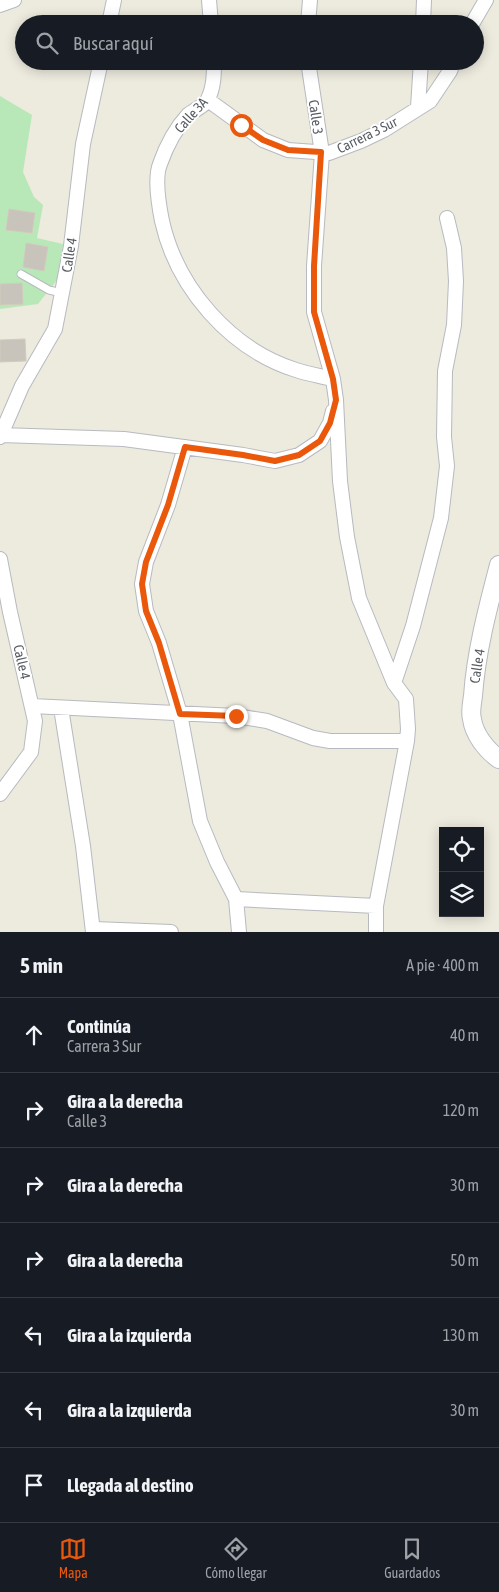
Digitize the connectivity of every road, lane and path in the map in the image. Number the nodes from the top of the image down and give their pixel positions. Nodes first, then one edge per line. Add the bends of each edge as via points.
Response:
1 (14, 0) edge
2 (209, 0) edge
3 (310, 0) edge
4 (424, 0) edge
5 (486, 0) edge
6 (0, 5) edge
7 (210, 15) edge
8 (309, 15) edge
9 (423, 15) edge
10 (477, 15) edge
11 (99, 70) edge
12 (214, 70) edge
13 (309, 70) edge
14 (420, 70) edge
15 (450, 70) edge
16 (208, 100) junction
17 (418, 107) junction
18 (321, 152) junction
19 (446, 218) dead end
20 (22, 274) dead end
21 (62, 292) junction
22 (333, 379) junction
23 (336, 400) junction
24 (0, 436) edge
25 (185, 447) junction
26 (0, 559) edge
27 (499, 565) edge
28 (394, 683) junction
29 (32, 706) junction
30 (61, 708) junction
31 (180, 714) junction
32 (407, 741) junction
33 (499, 759) edge
34 (0, 794) edge
35 (236, 899) junction
36 (376, 906) junction
37 (93, 930) edge
38 (171, 932) edge
39 (239, 932) edge
40 (376, 932) edge

1 - 6 street
2 - 7 street
3 - 8 street
4 - 9 street
5 - 10 street
11 - 21 street, Calle 4 via 83,144
12 - 16 street, Calle 3A
13 - 18 street, Calle 3
14 - 17 street
15 - 17 street, Carrera 3 Sur via 430,101
16 - 18 street, Carrera 3 Sur via 263,140 288,150
16 - 22 street, Calle 3A via 188,115 172,137 158,167 158,198 166,236 180,272 202,304 229,332 260,354 296,370
17 - 18 street, Carrera 3 Sur via 361,141 329,153
18 - 22 street, Calle 3 via 314,312
19 - 28 street via 454,248 456,281 454,324 445,379 444,437 448,466 441,518 413,626
20 - 21 lane via 50,290
21 - 24 street, Calle 4 via 55,329 22,386
22 - 23 street, Calle 3
23 - 25 street via 330,423 320,441 299,455 275,461
23 - 28 street, Calle 3 via 340,481 359,598
24 - 25 street via 124,439
25 - 31 street via 168,505 146,562 142,584 146,611
26 - 29 street, Calle 4
27 - 33 street, Calle 4 via 478,655 471,718 477,735
28 - 32 street, Calle 3 via 406,699
29 - 30 street
29 - 34 street, Calle 4 via 35,720 31,752
30 - 31 street
30 - 37 street
31 - 32 street via 267,720 313,738 330,741
31 - 35 street via 200,821
32 - 36 street, Calle 3
35 - 36 street
35 - 39 street
36 - 40 street, Calle 3
37 - 38 street

